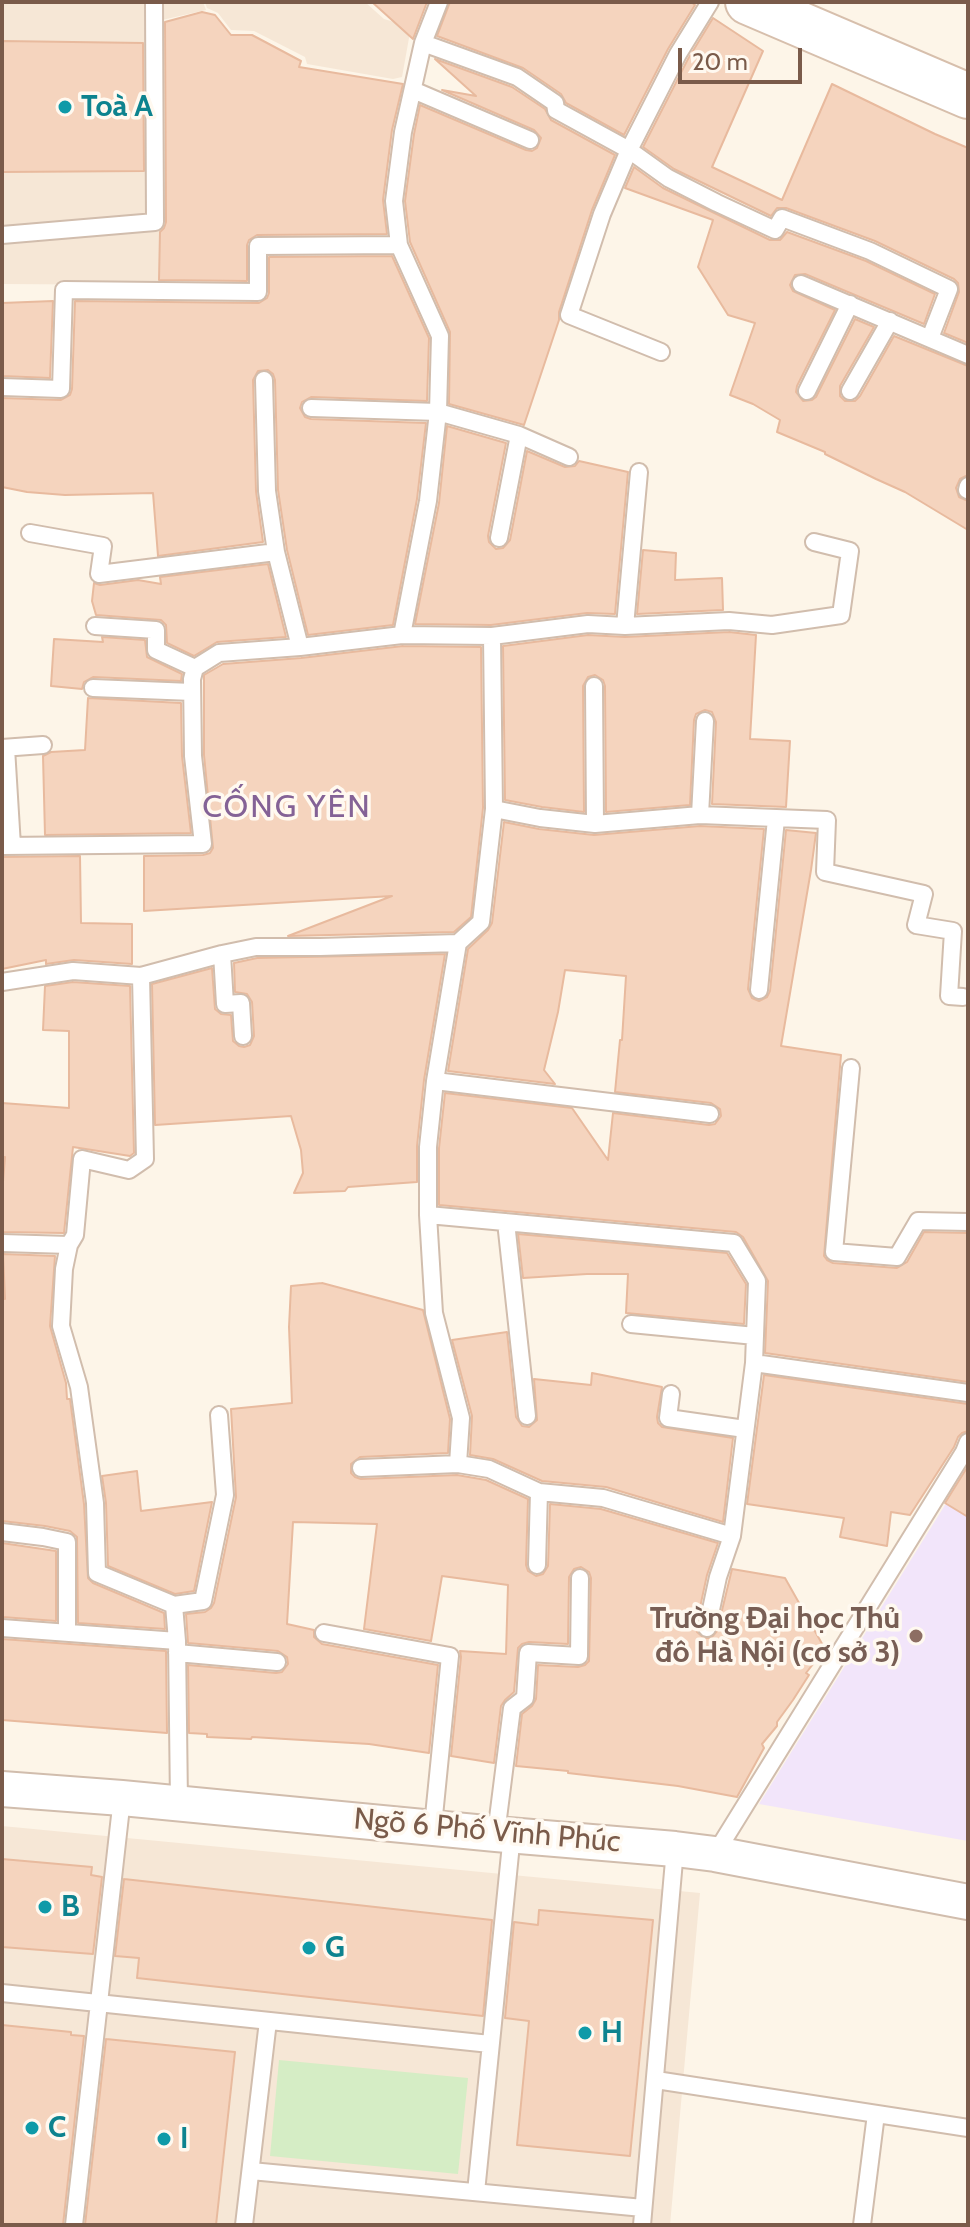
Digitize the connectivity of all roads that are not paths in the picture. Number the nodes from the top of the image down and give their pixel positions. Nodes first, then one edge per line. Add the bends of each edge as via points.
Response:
1 (154, 2) edge
2 (439, 2) edge
3 (710, 2) edge
4 (769, 6) edge
5 (423, 43) junction
6 (413, 90) junction
7 (968, 96) edge
8 (530, 140) dead end
9 (629, 150) junction
10 (2, 235) edge
11 (399, 245) junction
12 (801, 284) dead end
13 (850, 304) junction
14 (890, 321) junction
15 (930, 338) junction
16 (661, 352) dead end
17 (968, 355) edge
18 (264, 380) dead end
19 (2, 387) edge
20 (807, 391) dead end
21 (850, 391) dead end
22 (311, 408) dead end
23 (438, 412) junction
24 (519, 435) junction
25 (569, 457) dead end
26 (639, 472) dead end
27 (30, 533) dead end
28 (499, 538) dead end
29 (814, 542) dead end
30 (276, 552) junction
31 (95, 626) dead end
32 (625, 626) junction
33 (402, 635) junction
34 (492, 636) junction
35 (300, 647) junction
36 (195, 668) junction
37 (594, 686) dead end
38 (93, 688) dead end
39 (192, 692) junction
40 (705, 721) dead end
41 (43, 745) dead end
42 (4, 748) edge
43 (494, 809) junction
44 (700, 815) junction
45 (776, 819) junction
46 (595, 824) junction
47 (7, 846) edge
48 (458, 943) junction
49 (222, 954) junction
50 (141, 976) junction
51 (2, 982) edge
52 (759, 990) dead end
53 (963, 997) dead end
54 (243, 1036) dead end
55 (851, 1068) dead end
56 (435, 1081) junction
57 (710, 1114) dead end
58 (428, 1215) junction
59 (506, 1222) junction
60 (968, 1222) edge
61 (2, 1243) edge
62 (69, 1245) junction
63 (631, 1324) dead end
64 (755, 1336) junction
65 (754, 1363) junction
66 (968, 1393) edge
67 (671, 1394) dead end
68 (219, 1415) dead end
69 (527, 1416) dead end
70 (745, 1429) junction
71 (968, 1442) edge
72 (458, 1464) junction
73 (361, 1468) dead end
74 (539, 1492) junction
75 (2, 1532) edge
76 (732, 1536) junction
77 (537, 1565) dead end
78 (580, 1578) dead end
79 (174, 1605) junction
80 (2, 1628) edge
81 (707, 1628) dead end
82 (67, 1633) junction
83 (324, 1633) dead end
84 (177, 1647) junction
85 (277, 1662) dead end
86 (2, 1789) edge
87 (122, 1798) junction
88 (179, 1803) junction
89 (433, 1826) junction
90 (504, 1834) junction
91 (675, 1849) junction
92 (715, 1854) junction
93 (968, 1902) edge
94 (2, 1993) edge
95 (99, 2003) junction
96 (268, 2021) junction
97 (490, 2044) junction
98 (656, 2080) junction
99 (876, 2114) junction
100 (968, 2128) edge
101 (251, 2171) junction
102 (476, 2192) junction
103 (643, 2208) junction
104 (74, 2225) edge
105 (244, 2225) edge
106 (642, 2225) edge
107 (862, 2225) edge

1 - 10 lane via 155,222
2 - 5 lane
3 - 9 lane
4 - 7 main road
5 - 6 lane
5 - 9 lane via 517,77 555,103 556,110
6 - 8 lane
6 - 11 lane via 394,201
9 - 15 lane via 668,178 775,230 782,218 870,251 949,289
9 - 16 lane via 569,315
11 - 19 lane via 258,246 258,292 64,290 61,389
11 - 23 lane via 440,336
12 - 13 lane
13 - 14 lane
13 - 20 lane
14 - 15 lane
14 - 21 lane
15 - 17 lane
18 - 30 lane via 267,491
22 - 23 lane
23 - 24 lane
23 - 33 lane via 428,501
24 - 25 lane
24 - 28 lane
26 - 32 lane
27 - 30 lane via 103,546 99,574
29 - 32 lane via 850,551 841,615 772,625 729,621
30 - 35 lane
31 - 36 lane via 156,630 156,650
32 - 34 lane via 588,624
33 - 34 lane
33 - 35 lane
34 - 43 lane
35 - 36 lane via 219,653
36 - 39 lane
37 - 46 lane
38 - 39 lane
39 - 47 lane via 203,844
40 - 44 lane
41 - 42 lane
42 - 47 lane
43 - 46 lane
43 - 48 lane via 481,922
44 - 45 lane
44 - 46 lane
45 - 52 lane
45 - 53 lane via 827,820 825,872 924,894 916,925 953,931 949,996
48 - 49 lane via 256,947
48 - 56 lane
49 - 50 lane
49 - 54 lane via 225,1004 241,1003
50 - 51 lane via 73,971
50 - 62 lane via 145,1159 129,1170 82,1159 75,1235
55 - 60 lane via 834,1252 897,1257 918,1221
56 - 57 lane
56 - 58 lane
58 - 59 lane
58 - 72 lane via 434,1313 461,1418
59 - 64 lane via 734,1243 757,1281
59 - 69 lane
61 - 62 lane
62 - 79 lane via 61,1326 79,1387 95,1503 97,1573
63 - 64 lane
64 - 65 lane
65 - 66 lane
65 - 70 lane
67 - 70 lane via 668,1418
68 - 79 lane via 225,1495 203,1601
70 - 76 lane
71 - 92 lane
72 - 73 lane
72 - 74 lane via 489,1469
74 - 76 lane via 603,1498
74 - 77 lane
75 - 82 lane via 67,1542
76 - 81 lane
78 - 90 lane via 579,1656 528,1653 525,1698 512,1708
79 - 84 lane
80 - 82 lane
82 - 84 lane
83 - 89 lane via 450,1656
84 - 85 lane
84 - 88 lane
86 - 87 street, Ngõ 6 Phố Vĩnh Phúc
87 - 88 street, Ngõ 6 Phố Vĩnh Phúc
87 - 95 lane
88 - 89 street, Ngõ 6 Phố Vĩnh Phúc
89 - 90 street, Ngõ 6 Phố Vĩnh Phúc
90 - 91 street, Ngõ 6 Phố Vĩnh Phúc
90 - 97 lane
91 - 92 street, Ngõ 6 Phố Vĩnh Phúc
91 - 98 lane
92 - 93 street, Ngõ 6 Phố Vĩnh Phúc
94 - 95 lane
95 - 96 lane
95 - 104 lane
96 - 97 lane
96 - 101 lane
97 - 102 lane
98 - 99 lane
98 - 103 lane
99 - 100 lane
99 - 107 lane
101 - 102 lane
101 - 105 lane
102 - 103 lane
103 - 106 lane

